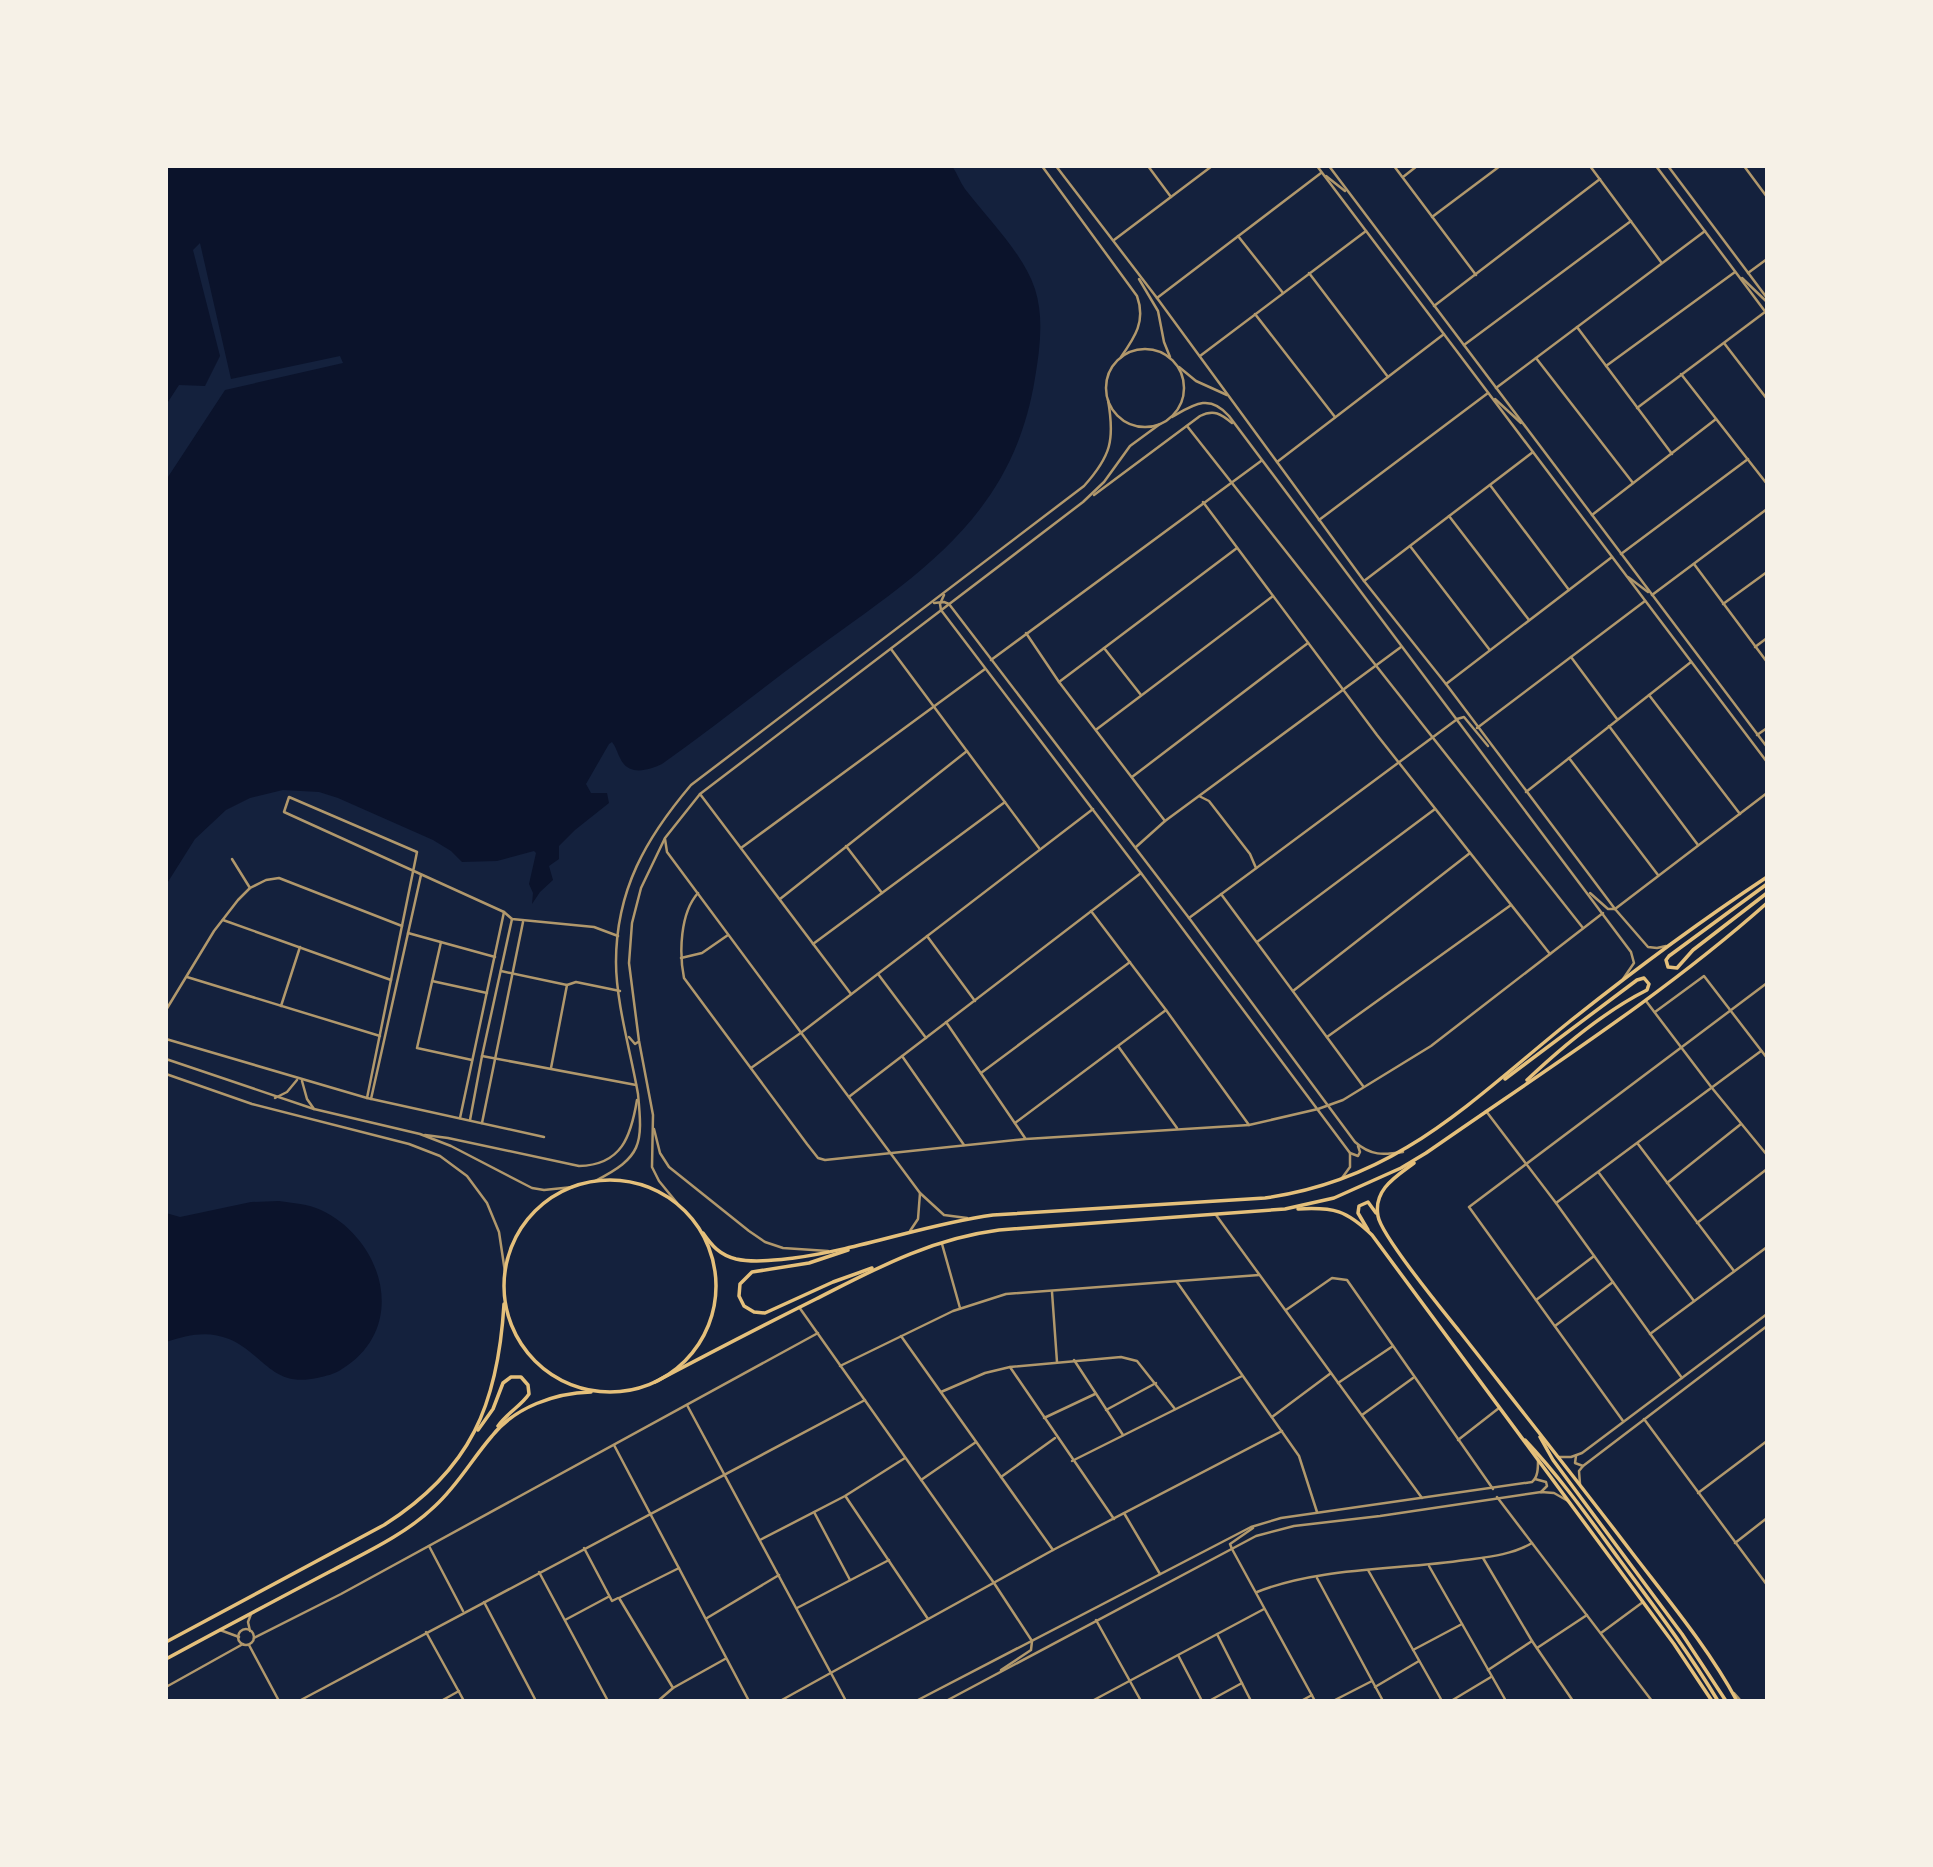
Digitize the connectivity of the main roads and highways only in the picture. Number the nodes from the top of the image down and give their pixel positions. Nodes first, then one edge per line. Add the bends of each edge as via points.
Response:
1 (1767, 877) edge
2 (1767, 884) edge
3 (1767, 893) edge
4 (1767, 903) edge
5 (1518, 1089) junction
6 (1484, 1092) junction
7 (1426, 1153) junction
8 (1285, 1209) junction
9 (1377, 1215) junction
10 (703, 1233) junction
11 (1372, 1235) junction
12 (870, 1242) junction
13 (886, 1263) junction
14 (505, 1299) junction
15 (654, 1382) junction
16 (608, 1392) junction
17 (1533, 1425) junction
18 (1514, 1428) junction
19 (491, 1436) junction
20 (472, 1438) junction
21 (166, 1642) edge
22 (166, 1659) edge
23 (1712, 1701) edge
24 (1718, 1701) edge
25 (1726, 1701) edge
26 (1739, 1701) edge

1 - 6 main road via 1619,984
2 - 3 main road via 1669,956 1668,967 1677,968 1693,950
4 - 5 main road via 1646,1001
5 - 6 main road via 1620,1004 1647,990 1647,980 1637,980 1520,1070
5 - 7 main road
6 - 12 main road via 1403,1152 1303,1191 1265,1198 967,1218
7 - 8 main road via 1334,1198
7 - 9 main road via 1383,1189
8 - 11 main road via 1339,1211
8 - 13 main road via 971,1233
9 - 11 main road via 1368,1202 1359,1206 1358,1213
9 - 17 main road via 1436,1301
10 - 12 main road via 715,1249 741,1260 780,1259
10 - 14 main road via 677,1203 653,1188 611,1180 573,1187 548,1200 527,1220 505,1272
10 - 15 main road via 716,1275 711,1318 691,1355
11 - 18 main road
12 - 13 main road via 809,1263 752,1272 740,1284 741,1301 748,1310 765,1313
13 - 15 main road
14 - 16 main road via 514,1332 533,1359 570,1384
14 - 20 main road via 499,1360
15 - 16 main road
16 - 19 main road via 546,1400 519,1412
17 - 25 main road via 1553,1460 1682,1633
17 - 26 main road
18 - 23 main road
18 - 24 main road via 1548,1464
19 - 20 main road via 506,1414 529,1394 521,1377 503,1383 493,1409
19 - 22 main road via 459,1481 418,1521
20 - 21 main road via 442,1479 405,1512

